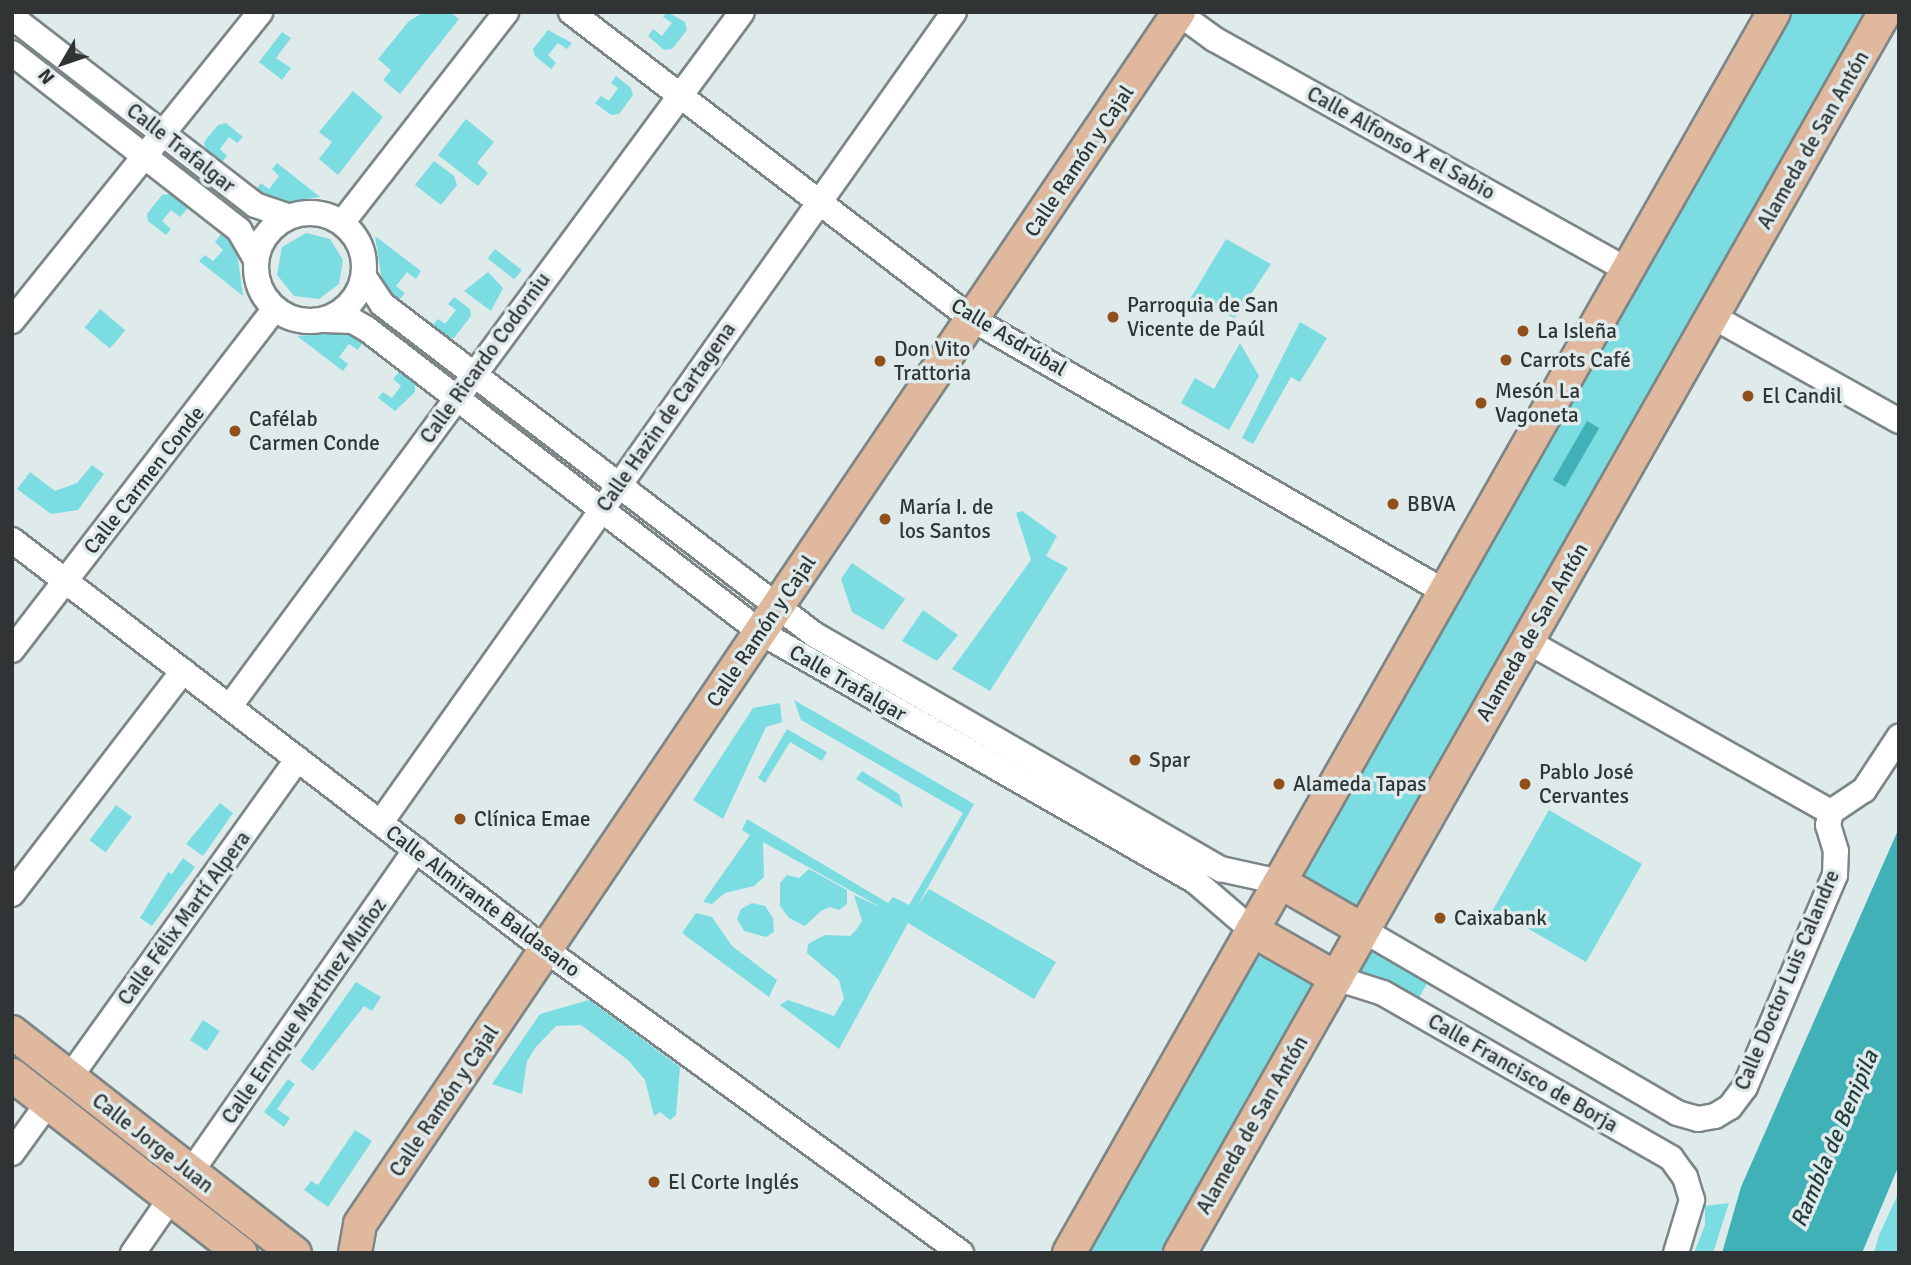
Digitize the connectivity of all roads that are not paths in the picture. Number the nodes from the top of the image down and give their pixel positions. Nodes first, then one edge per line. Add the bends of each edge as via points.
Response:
1 (260, 12) edge
2 (506, 12) edge
3 (571, 12) edge
4 (742, 12) edge
5 (954, 12) edge
6 (1774, 12) edge
7 (1885, 12) edge
8 (1178, 13) edge
9 (13, 20) edge
10 (12, 53) edge
11 (680, 95) junction
12 (164, 135) junction
13 (145, 157) junction
14 (818, 201) junction
15 (289, 217) junction
16 (342, 223) junction
17 (256, 259) junction
18 (1628, 270) junction
19 (364, 277) junction
20 (275, 309) junction
21 (1712, 316) junction
22 (972, 319) junction
23 (324, 320) junction
24 (12, 321) edge
25 (472, 374) junction
26 (456, 397) junction
27 (1899, 421) edge
28 (617, 486) junction
29 (601, 509) junction
30 (12, 540) edge
31 (66, 581) junction
32 (1445, 592) junction
33 (768, 621) junction
34 (1527, 642) junction
35 (12, 650) edge
36 (183, 671) junction
37 (230, 706) junction
38 (1899, 737) edge
39 (299, 759) junction
40 (1831, 812) junction
41 (381, 822) junction
42 (416, 850) junction
43 (1280, 882) junction
44 (12, 894) edge
45 (1252, 930) junction
46 (1363, 930) junction
47 (546, 950) junction
48 (1336, 978) junction
49 (12, 1032) edge
50 (12, 1074) edge
51 (70, 1077) junction
52 (48, 1103) junction
53 (1715, 1116) joint
54 (12, 1153) edge
55 (191, 1172) junction
56 (171, 1198) junction
57 (133, 1253) edge
58 (241, 1253) edge
59 (295, 1253) edge
60 (355, 1253) edge
61 (961, 1253) edge
62 (1069, 1253) edge
63 (1180, 1253) edge
64 (1676, 1253) edge

1 - 12 street
2 - 16 street
3 - 11 street, Calle Asdrúbal
4 - 11 street, Calle Ricardo Codorniu
5 - 14 street, Calle Hazin de Cartagena
6 - 18 main road
7 - 21 main road, Alameda de San Antón
8 - 18 street, Calle Alfonso X el Sabio via 1214,38
8 - 22 main road, Calle Ramón y Cajal
9 - 12 street, Calle Trafalgar
10 - 13 street, Calle Trafalgar
11 - 14 street, Calle Asdrúbal
11 - 25 street, Calle Ricardo Codorniu
12 - 13 street
12 - 15 street, Calle Trafalgar via 255,205
13 - 17 street, Calle Trafalgar via 239,230
13 - 24 street
14 - 22 street, Calle Asdrúbal
14 - 28 street, Calle Hazin de Cartagena
15 - 16 street via 317,213
15 - 17 street via 267,234
16 - 19 street via 362,250
17 - 20 street via 261,290
18 - 32 main road
19 - 23 street via 350,304
19 - 25 street, Calle Trafalgar via 382,304
20 - 23 street via 298,320
20 - 31 street, Calle Carmen Conde
21 - 27 street
21 - 34 main road, Alameda de San Antón
22 - 32 street, Calle Asdrúbal
22 - 33 main road, Calle Ramón y Cajal
23 - 26 street, Calle Trafalgar via 359,324
25 - 26 street, Calle Ricardo Codorniu
25 - 28 street, Calle Trafalgar
26 - 29 street, Calle Trafalgar
26 - 37 street, Calle Ricardo Codorniu
28 - 29 street, Calle Hazin de Cartagena
28 - 33 street, Calle Trafalgar
29 - 33 street, Calle Trafalgar
29 - 41 street, Calle Hazin de Cartagena
30 - 31 street, Calle Almirante Baldasano
31 - 35 street, Calle Carmen Conde
31 - 36 street, Calle Almirante Baldasano
32 - 43 main road
33 - 43 street, Calle Trafalgar via 837,649 1221,869
33 - 45 street, Calle Trafalgar via 1195,881
33 - 47 main road, Calle Ramón y Cajal
34 - 40 street
34 - 46 main road, Alameda de San Antón
36 - 37 street, Calle Almirante Baldasano
36 - 44 street
37 - 39 street, Calle Almirante Baldasano
38 - 40 street via 1864,790
39 - 41 street, Calle Almirante Baldasano
39 - 51 street, Calle Félix Martí Alpera
40 - 53 street, Calle Doctor Luis Calandre via 1828,825 1837,857 1835,875 1745,1087 1730,1107
41 - 42 street, Calle Almirante Baldasano
42 - 47 street, Calle Almirante Baldasano
42 - 55 street, Calle Enrique Martínez Muñoz
43 - 45 main road
43 - 46 main road
45 - 48 main road
45 - 62 main road
46 - 48 main road, Alameda de San Antón
46 - 53 street, Calle Francisco de Borja via 1677,1113 1698,1119
47 - 60 main road, Calle Ramón y Cajal via 360,1224
47 - 61 street, Calle Almirante Baldasano
48 - 63 main road, Alameda de San Antón
48 - 64 street, Calle Francisco de Borja via 1383,993 1665,1153 1682,1170 1691,1192 1690,1217
49 - 51 main road, Calle Jorge Juan
50 - 52 main road, Calle Jorge Juan
51 - 55 main road, Calle Jorge Juan
52 - 54 street
52 - 56 main road, Calle Jorge Juan
55 - 59 main road, Calle Jorge Juan
56 - 57 street
56 - 58 main road, Calle Jorge Juan

